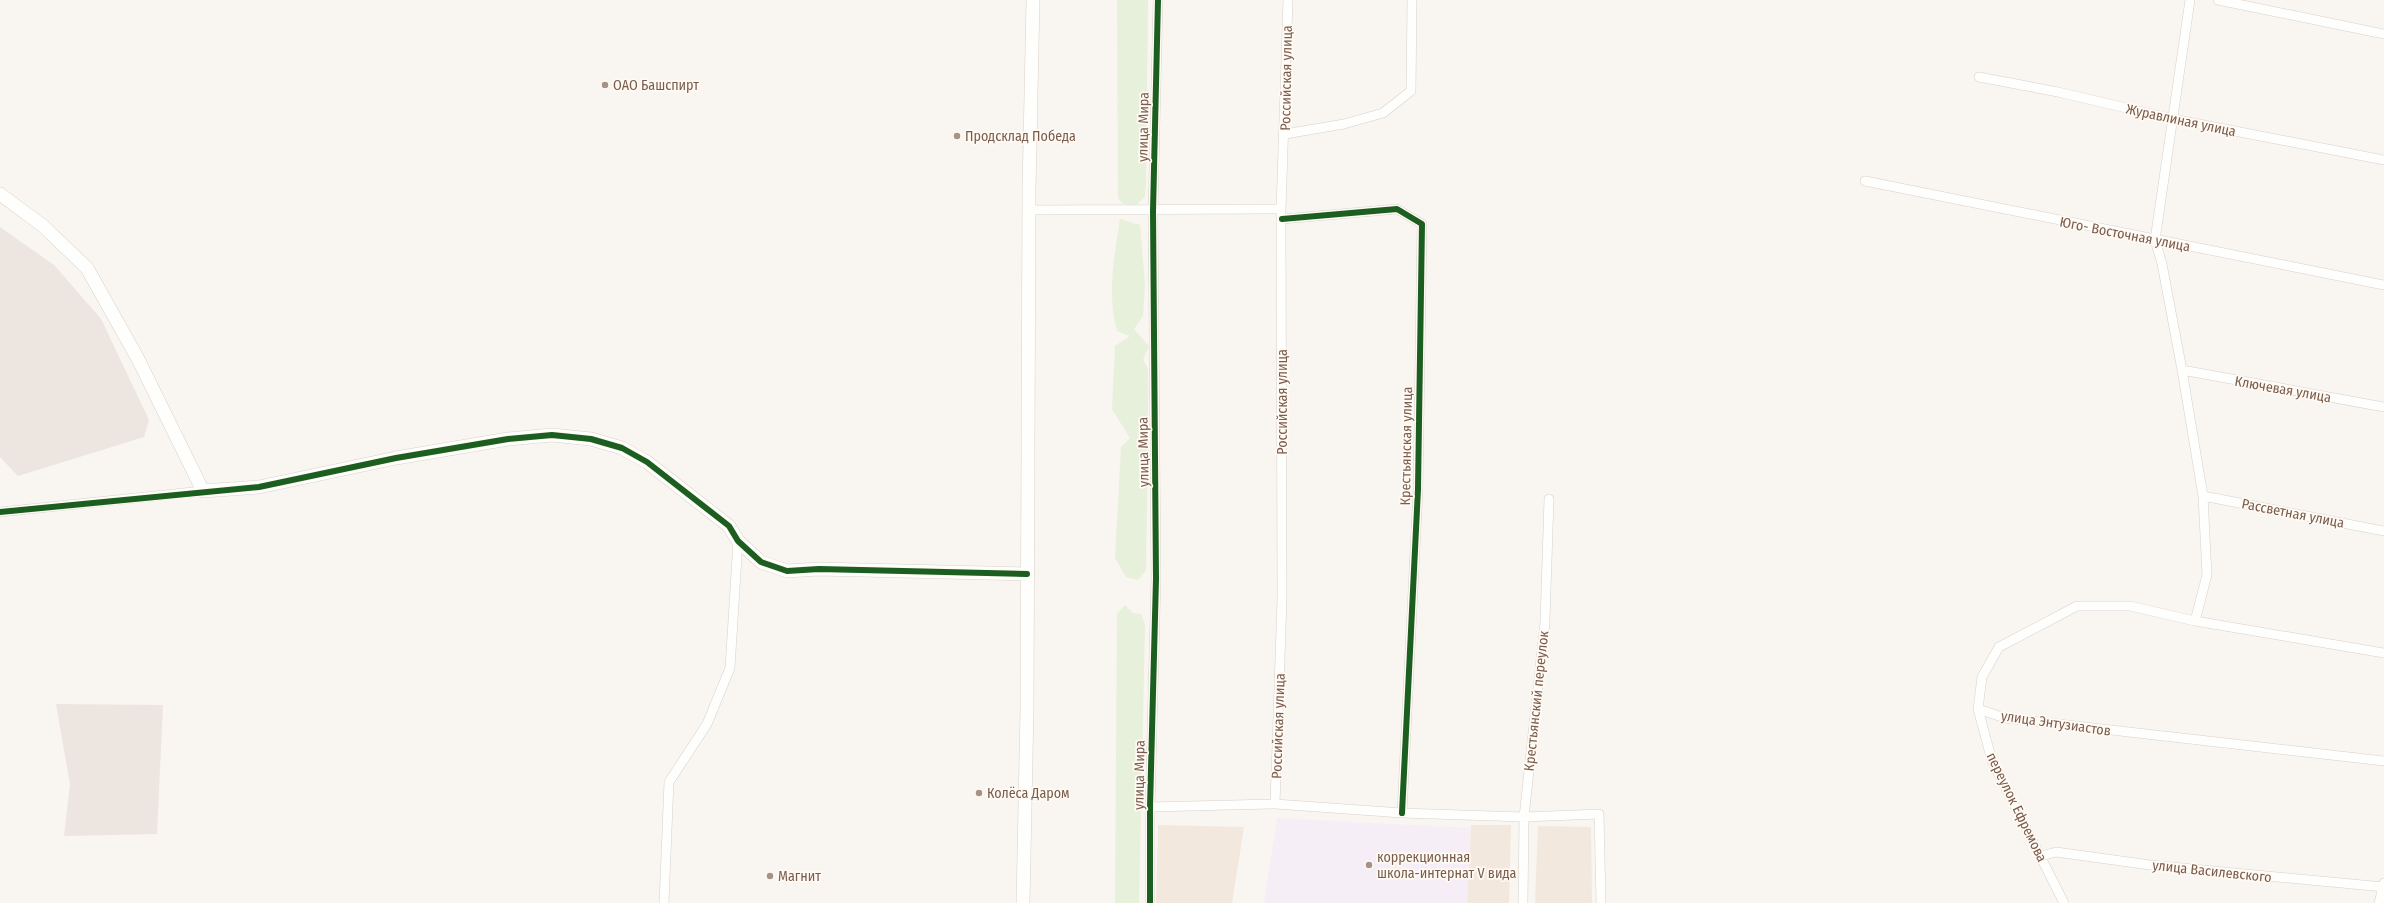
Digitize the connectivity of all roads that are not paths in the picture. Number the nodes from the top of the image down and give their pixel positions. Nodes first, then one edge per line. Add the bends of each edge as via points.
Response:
1 (1033, 0) edge
2 (1158, 0) edge
3 (1288, 0) edge
4 (1412, 0) edge
5 (2190, 0) edge
6 (2218, 0) edge
7 (2384, 34) edge
8 (1979, 77) dead end
9 (2173, 119) junction
10 (1285, 134) junction
11 (2384, 160) edge
12 (1865, 181) dead end
13 (0, 194) edge
14 (1281, 209) junction
15 (1029, 210) junction
16 (1153, 211) junction
17 (1282, 220) junction
18 (2155, 240) junction
19 (2384, 285) edge
20 (2182, 370) junction
21 (2384, 407) edge
22 (203, 491) junction
23 (2202, 496) junction
24 (1549, 499) dead end
25 (0, 512) edge
26 (2384, 531) edge
27 (738, 541) junction
28 (1027, 574) junction
29 (2195, 621) junction
30 (2384, 653) edge
31 (1978, 709) junction
32 (2384, 761) edge
33 (1275, 804) junction
34 (1150, 807) junction
35 (1402, 813) junction
36 (1524, 817) junction
37 (2041, 856) junction
38 (2384, 886) edge
39 (664, 903) edge
40 (1023, 903) edge
41 (1150, 903) edge
42 (1522, 903) edge
43 (1602, 903) edge
44 (2064, 903) edge
45 (2379, 903) edge

1 - 15 street
2 - 16 street, улица Мира
3 - 10 street, Российская улица
4 - 10 street via 1411,91 1383,113 1344,124
5 - 9 street
6 - 7 street
8 - 9 street, Журавлиная улица via 2058,92
9 - 11 street, Журавлиная улица
9 - 18 street
10 - 14 street, Российская улица
12 - 18 street, Юго- Восточная улица
13 - 22 street via 43,226 87,268 138,359
14 - 16 street
14 - 17 street, Российская улица
15 - 16 street
15 - 28 street
16 - 34 street, улица Мира via 1156,579
17 - 33 street, Российская улица via 1282,599
17 - 35 street, Крестьянская улица via 1397,209 1422,224 1418,489
18 - 19 street, Юго- Восточная улица
18 - 20 street
20 - 21 street, Ключевая улица
20 - 23 street
22 - 25 street
22 - 27 street via 259,487 396,458 508,439 552,435 591,439 622,448 647,462 729,526
23 - 26 street, Рассветная улица
23 - 29 street via 2207,575
24 - 36 street, Крестьянский переулок via 1544,622
27 - 28 street via 761,562 787,571 819,569
27 - 39 street via 730,668 707,724 669,782
28 - 40 street
29 - 30 street
29 - 31 street via 2130,606 2077,606 1999,648 1982,677
31 - 32 street, улица Энтузиастов via 2005,718
31 - 37 street, переулок Ефремова via 1992,761
33 - 34 street
33 - 35 street
34 - 41 street, улица Мира
35 - 36 street
36 - 42 street, Крестьянский переулок
36 - 43 street via 1599,814
37 - 38 street, улица Василевского via 2056,852 2150,865
37 - 44 street, переулок Ефремова
38 - 45 street

